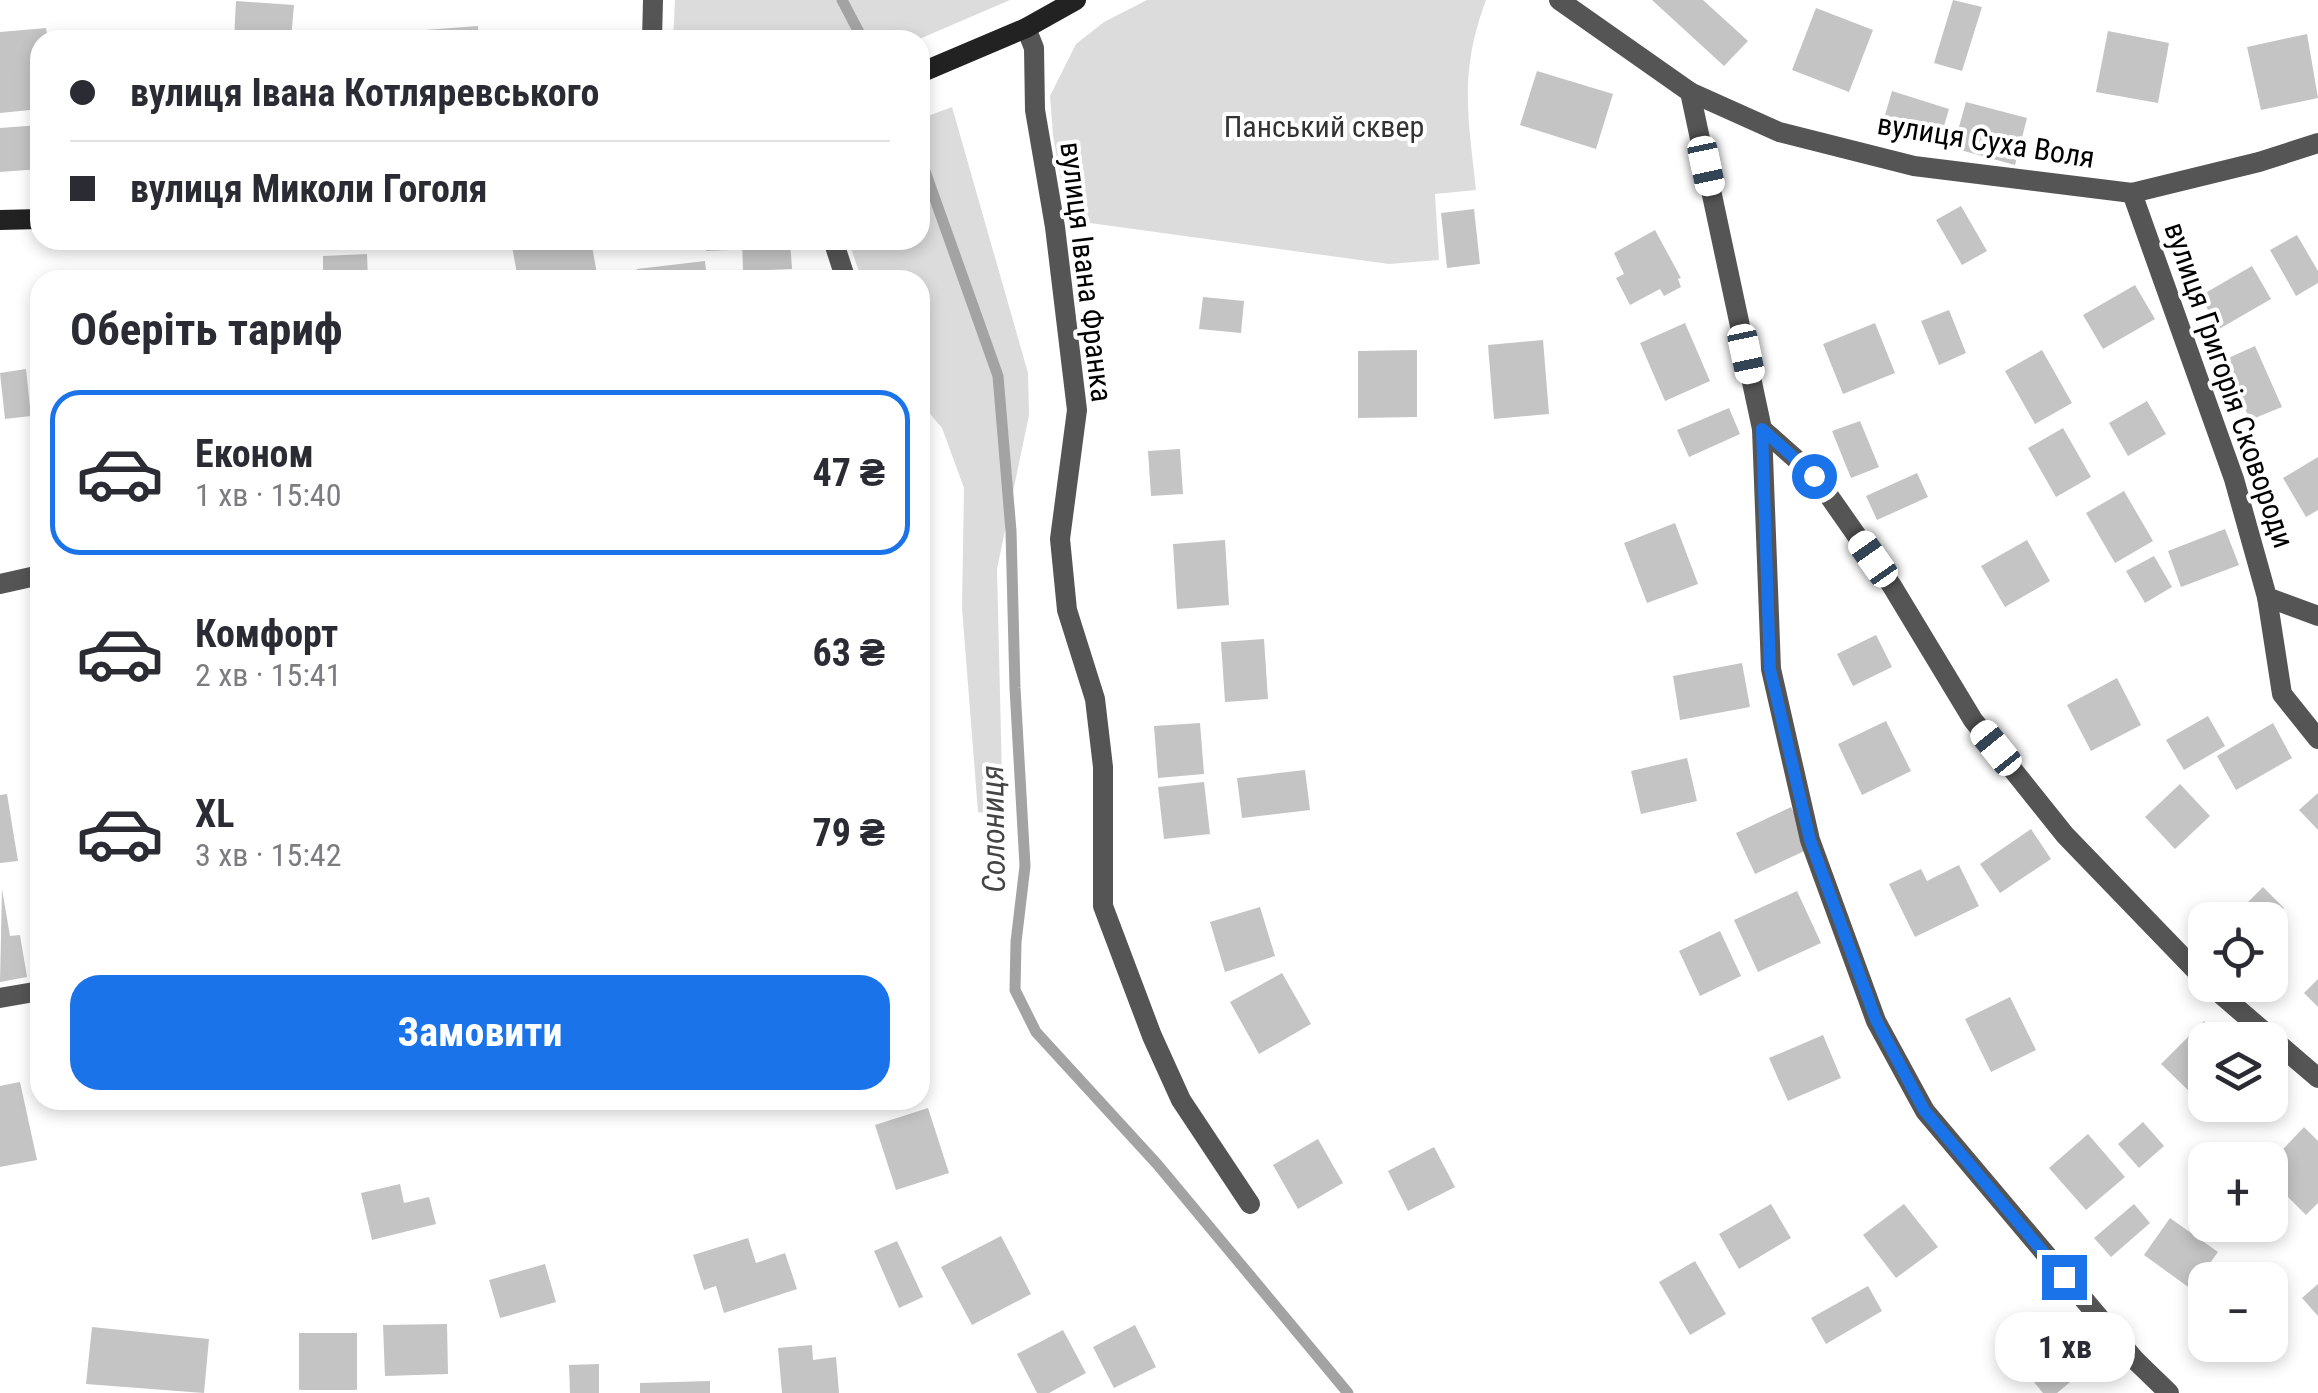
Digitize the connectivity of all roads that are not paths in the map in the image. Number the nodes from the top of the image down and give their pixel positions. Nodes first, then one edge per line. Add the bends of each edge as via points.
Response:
1 (653, 0) edge
2 (1076, 0) edge
3 (1559, 0) edge
4 (1026, 28) junction
5 (652, 30) edge
6 (930, 69) edge
7 (1690, 92) junction
8 (2318, 143) edge
9 (2132, 193) junction
10 (0, 220) edge
11 (30, 220) edge
12 (1762, 429) junction
13 (30, 576) edge
14 (0, 584) edge
15 (2267, 597) junction
16 (2318, 616) edge
17 (2318, 739) edge
18 (2188, 961) edge
19 (30, 993) edge
20 (0, 998) edge
21 (2231, 1002) edge
22 (2318, 1078) edge
23 (1250, 1204) dead end
24 (2169, 1393) edge

1 - 5 street
2 - 4 street
3 - 7 street, вулиця Суха Воля
4 - 6 street
4 - 23 street, вулиця Івана Франка via 1034,48 1035,110 1077,410 1060,540 1067,610 1095,700 1103,767 1103,906 1181,1100
7 - 9 street, вулиця Суха Воля via 1779,132 1914,166
7 - 12 street
8 - 9 street, вулиця Суха Воля
9 - 15 street, вулиця Григорія Сковороди via 2234,479
10 - 11 street
12 - 18 street via 1814,476 1892,586 1973,720 2066,835
12 - 24 street via 1770,669 1810,840 1876,1020 1924,1110
13 - 14 street
15 - 16 street, вулиця Григорія Сковороди
15 - 17 street, вулиця Григорія Сковороди via 2282,694
19 - 20 street
21 - 22 street

